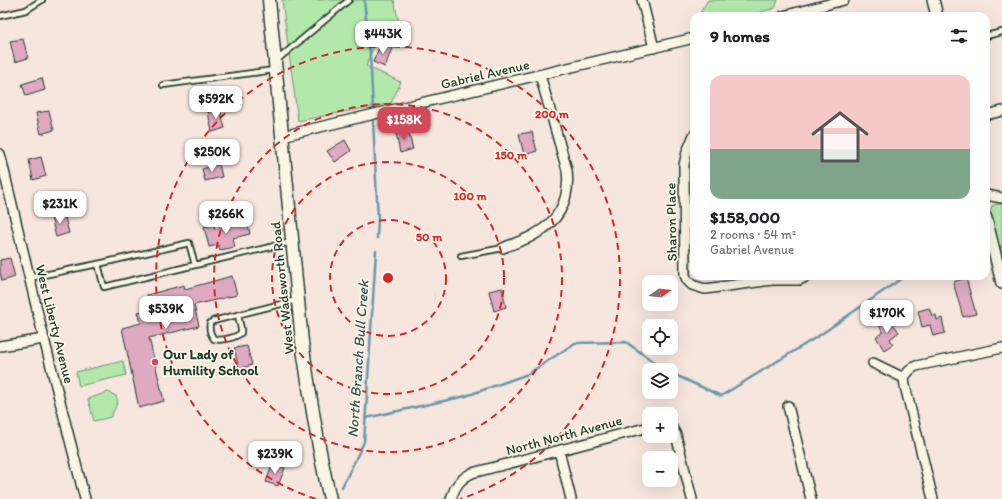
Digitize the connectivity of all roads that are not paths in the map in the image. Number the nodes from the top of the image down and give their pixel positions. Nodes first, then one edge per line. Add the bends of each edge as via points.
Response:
1 (42, 0) edge
2 (269, 0) edge
3 (349, 0) edge
4 (642, 0) edge
5 (844, 0) edge
6 (933, 0) edge
7 (798, 12) edge
8 (936, 12) edge
9 (0, 16) edge
10 (1002, 32) edge
11 (990, 35) edge
12 (690, 39) edge
13 (654, 48) junction
14 (275, 66) junction
15 (540, 75) junction
16 (163, 85) dead end
17 (1002, 111) edge
18 (990, 113) edge
19 (282, 136) junction
20 (690, 145) edge
21 (0, 154) edge
22 (990, 196) edge
23 (1002, 198) edge
24 (990, 234) edge
25 (293, 241) junction
26 (503, 248) joint
27 (461, 256) dead end
28 (98, 264) junction
29 (194, 265) junction
30 (29, 278) junction
31 (1001, 279) edge
32 (772, 280) edge
33 (772, 280) edge
34 (798, 280) edge
35 (298, 300) junction
36 (238, 315) junction
37 (44, 339) junction
38 (0, 346) edge
39 (1002, 348) edge
40 (873, 362) dead end
41 (904, 378) junction
42 (788, 406) dead end
43 (642, 429) edge
44 (678, 443) edge
45 (559, 451) junction
46 (84, 499) edge
47 (330, 499) edge
48 (452, 499) edge
49 (571, 499) edge
50 (692, 499) edge
51 (811, 499) edge
52 (933, 499) edge

1 - 9 lane via 26,10
2 - 14 main road, West Wadsworth Road
3 - 14 lane
4 - 13 street
5 - 7 street
6 - 8 street
10 - 11 lane
12 - 13 street, Gabriel Avenue
13 - 15 street, Gabriel Avenue
14 - 16 lane
14 - 19 main road, West Wadsworth Road
15 - 19 street, Gabriel Avenue
15 - 26 street via 567,170 567,196 556,216 546,227
17 - 18 street
19 - 25 main road, West Wadsworth Road
20 - 33 street, Sharon Place via 684,165 687,280 705,290
21 - 30 street, West Liberty Avenue
22 - 23 street
24 - 31 street
25 - 29 lane
25 - 35 main road, West Wadsworth Road
26 - 27 lane
28 - 29 lane via 189,243
28 - 29 lane via 104,287
28 - 30 lane
30 - 37 street, West Liberty Avenue
32 - 34 street, Sharon Place
35 - 36 lane
35 - 47 main road, West Wadsworth Road via 308,384
36 - 36 lane via 210,323 211,336 218,340 241,333
37 - 38 street
37 - 46 street, West Liberty Avenue
39 - 41 street via 916,366 907,372
40 - 41 street
41 - 52 street
42 - 51 street
43 - 45 street, North North Avenue
44 - 50 street
45 - 48 street, North North Avenue via 472,473 458,483
45 - 49 street

